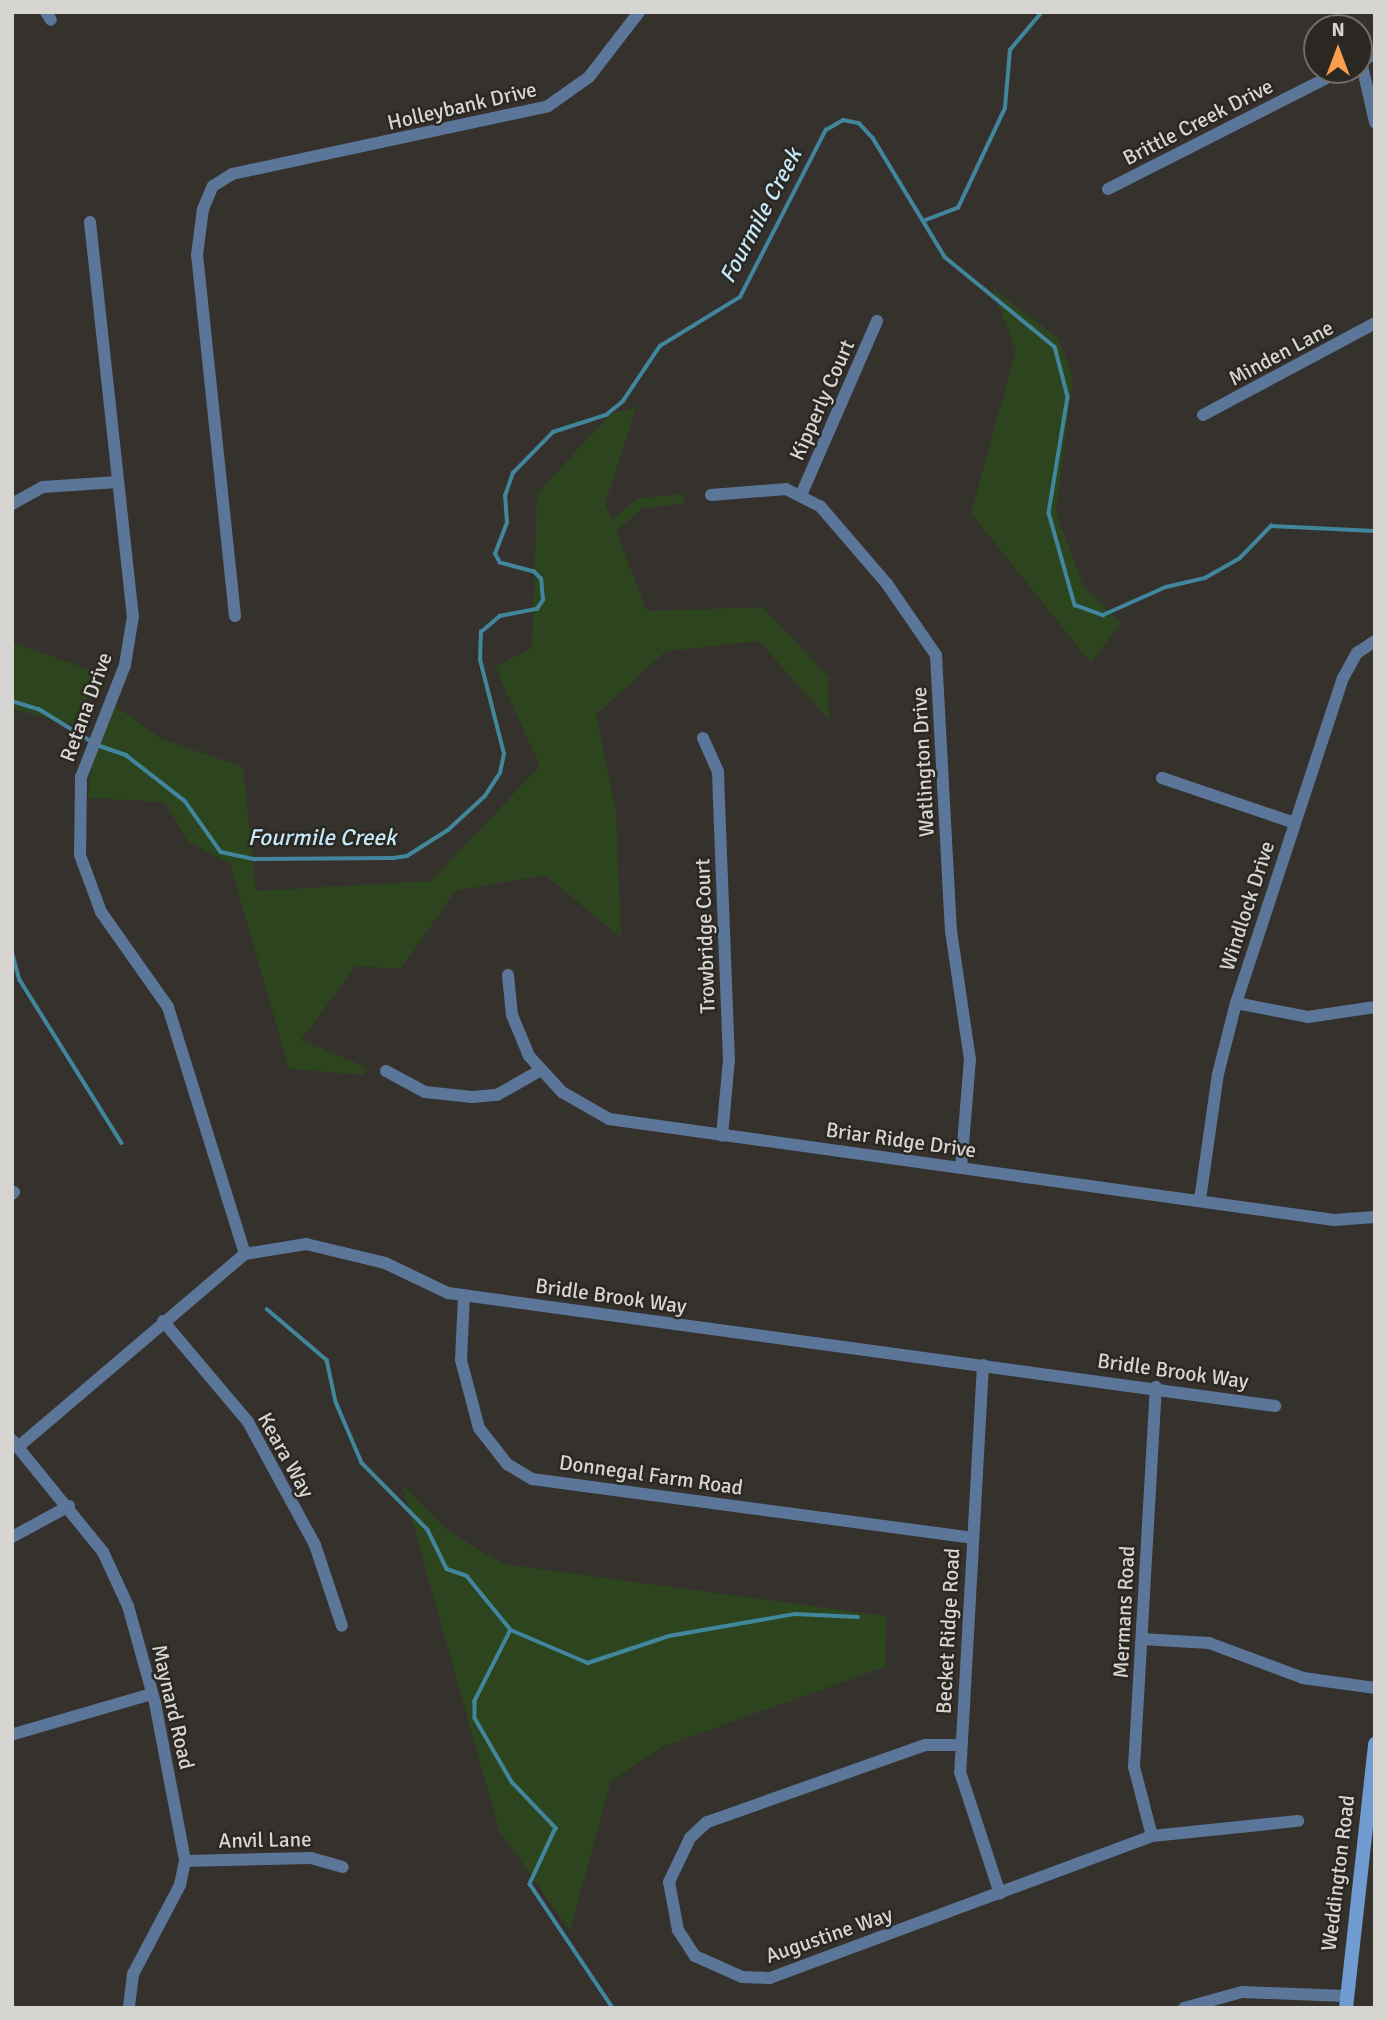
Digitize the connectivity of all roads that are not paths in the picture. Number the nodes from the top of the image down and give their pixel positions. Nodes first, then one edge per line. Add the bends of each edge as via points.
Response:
1 (639, 12) edge
2 (1315, 84) edge
3 (1366, 84) edge
4 (1375, 122) edge
5 (1108, 189) dead end
6 (90, 222) dead end
7 (877, 321) dead end
8 (1375, 323) edge
9 (1203, 415) dead end
10 (117, 482) junction
11 (711, 495) dead end
12 (801, 495) junction
13 (12, 504) edge
14 (235, 616) dead end
15 (1375, 641) edge
16 (703, 738) dead end
17 (1162, 778) dead end
18 (1295, 823) junction
19 (508, 975) dead end
20 (1236, 1003) junction
21 (1375, 1007) edge
22 (541, 1070) junction
23 (386, 1071) dead end
24 (722, 1136) junction
25 (961, 1168) junction
26 (1200, 1200) junction
27 (1375, 1217) edge
28 (245, 1254) junction
29 (464, 1296) junction
30 (163, 1321) junction
31 (983, 1365) junction
32 (1156, 1387) junction
33 (1275, 1406) dead end
34 (15, 1443) edge
35 (69, 1506) junction
36 (12, 1537) edge
37 (972, 1538) junction
38 (342, 1626) dead end
39 (1142, 1639) junction
40 (1375, 1688) edge
41 (152, 1694) junction
42 (14, 1734) edge
43 (1375, 1744) edge
44 (961, 1745) junction
45 (1298, 1821) dead end
46 (1153, 1836) junction
47 (185, 1861) junction
48 (343, 1867) dead end
49 (1000, 1894) junction
50 (1346, 2002) edge
51 (129, 2008) edge
52 (1184, 2008) edge

1 - 14 street, Holleybank Drive via 589,77 548,106 226,176 214,186 203,209 197,248
2 - 5 street, Brittle Creek Drive
3 - 4 street
6 - 10 street, Retana Drive
7 - 12 street, Kipperly Court
8 - 9 street, Minden Lane
10 - 13 street via 43,488
10 - 28 street, Retana Drive via 133,616 125,665 87,757 77,828 84,873 101,912 169,1007
11 - 12 street, Watlington Drive via 773,489
12 - 25 street, Watlington Drive via 833,517 936,655 951,931 970,1059
15 - 18 street, Windlock Drive via 1357,653 1343,678
16 - 24 street, Trowbridge Court via 714,759 719,801 729,1059
17 - 18 street
18 - 20 street, Windlock Drive
19 - 22 street, Briar Ridge Drive via 512,1015
20 - 21 street via 1308,1017
20 - 26 street, Windlock Drive via 1220,1063
22 - 23 street via 497,1095 472,1097 425,1092
22 - 24 street, Briar Ridge Drive via 562,1092 609,1119
24 - 25 street, Briar Ridge Drive
25 - 26 street, Briar Ridge Drive
26 - 27 street, Briar Ridge Drive via 1334,1220
28 - 29 street, Bridle Brook Way via 306,1244 338,1249
28 - 30 street, Bridle Brook Way
29 - 31 street, Bridle Brook Way
29 - 37 street, Donnegal Farm Road via 461,1360 479,1428 507,1464 532,1479
30 - 34 street, Bridle Brook Way
30 - 38 street, Keara Way via 248,1422 315,1545
31 - 32 street, Bridle Brook Way
31 - 37 street, Becket Ridge Road
32 - 33 street, Bridle Brook Way
32 - 39 street, Mermans Road
34 - 35 street, Maynard Road
35 - 36 street
35 - 41 street, Maynard Road via 92,1535 122,1590
37 - 44 street, Becket Ridge Road
39 - 40 street via 1209,1643 1303,1678
39 - 46 street, Mermans Road via 1134,1767
41 - 42 street
41 - 47 street, Maynard Road
43 - 50 main road, Weddington Road
44 - 49 street, Becket Ridge Road via 965,1794
44 - 49 street, Augustine Way via 925,1745 707,1822 677,1860 669,1882 671,1908 695,1956 742,1977 770,1978
45 - 46 street, Augustine Way
46 - 49 street, Augustine Way
47 - 48 street, Anvil Lane via 311,1858
47 - 51 street, Maynard Road via 180,1885 134,1974
50 - 52 street via 1242,1992

